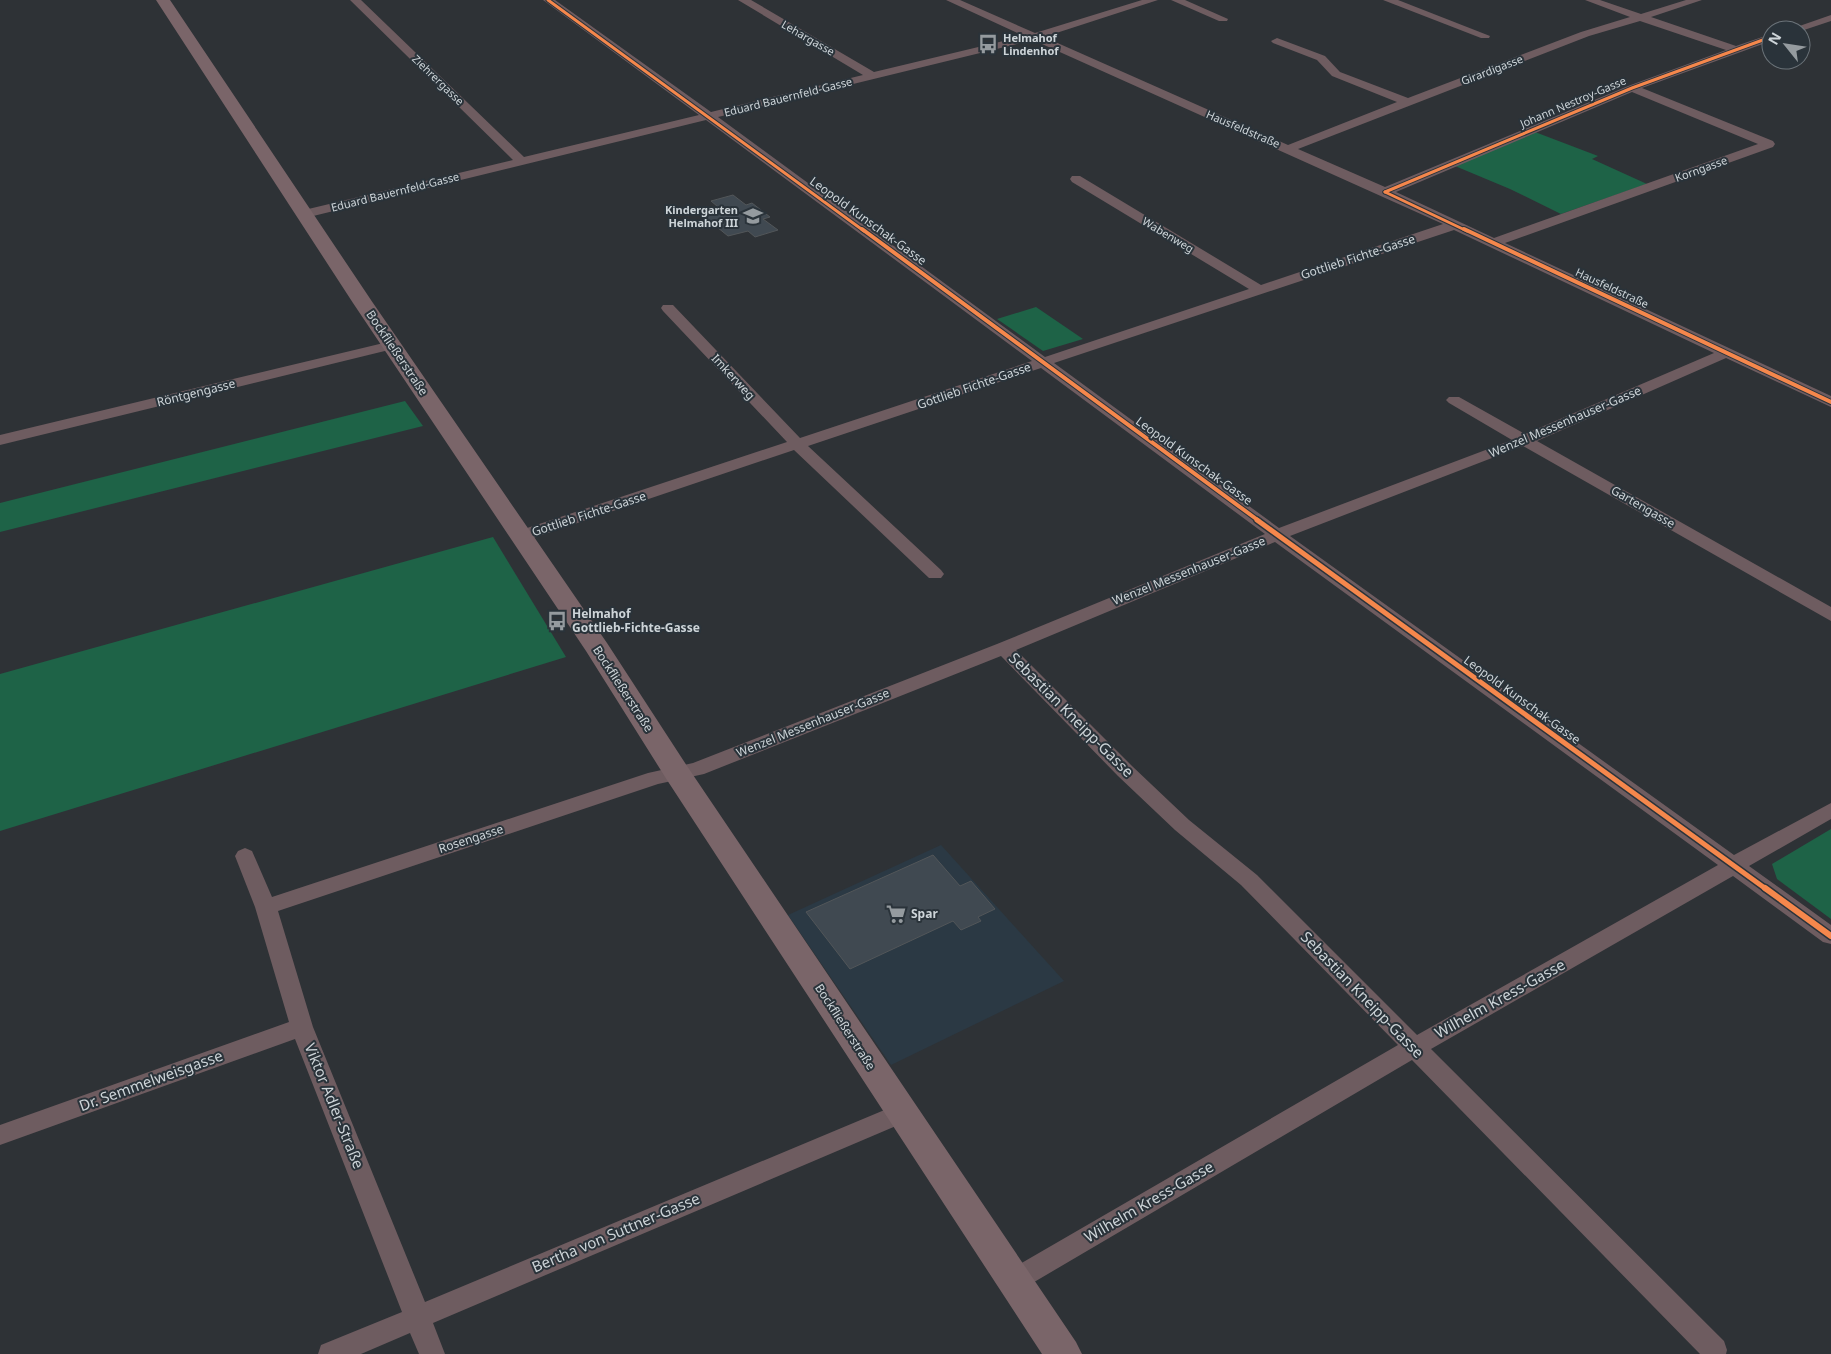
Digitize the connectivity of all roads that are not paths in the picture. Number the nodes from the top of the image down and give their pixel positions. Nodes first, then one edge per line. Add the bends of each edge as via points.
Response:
1 (163, 0) edge
2 (355, 0) edge
3 (548, 0) edge
4 (743, 0) edge
5 (951, 0) edge
6 (1152, 0) edge
7 (1176, 0) edge
8 (1388, 0) edge
9 (1590, 0) edge
10 (1697, 0) edge
11 (1641, 17) junction
12 (1831, 18) edge
13 (1222, 19) dead end
14 (1811, 24) edge
15 (1485, 36) dead end
16 (1034, 37) junction
17 (1761, 40) edge
18 (1277, 41) dead end
19 (1734, 49) junction
20 (874, 76) junction
21 (1632, 88) junction
22 (1407, 102) junction
23 (708, 117) junction
24 (1290, 148) junction
25 (521, 161) junction
26 (1076, 179) dead end
27 (1385, 192) junction
28 (305, 214) junction
29 (1454, 225) junction
30 (1493, 243) junction
31 (1260, 290) junction
32 (668, 308) dead end
33 (392, 345) junction
34 (1726, 353) junction
35 (1043, 362) junction
36 (1454, 400) dead end
37 (1831, 402) edge
38 (0, 440) edge
39 (1525, 440) junction
40 (798, 445) junction
41 (1277, 535) junction
42 (521, 536) junction
43 (935, 574) dead end
44 (1831, 615) edge
45 (1004, 648) junction
46 (678, 773) junction
47 (1831, 810) edge
48 (245, 856) dead end
49 (1735, 866) junction
50 (266, 907) junction
51 (1831, 936) edge
52 (302, 1027) junction
53 (1414, 1048) junction
54 (902, 1113) junction
55 (0, 1135) edge
56 (1015, 1280) junction
57 (418, 1316) junction
58 (1714, 1350) dead end
59 (331, 1354) edge
60 (432, 1354) edge
61 (1063, 1354) edge

1 - 28 main road, Bockfließerstraße
2 - 25 street, Ziehrergasse
3 - 23 street, Leopold Kunschak-Gasse
4 - 20 street, Lehargasse
5 - 16 street, Hausfeldstraße
6 - 16 street, Eduard Bauernfeld-Gasse
7 - 13 street
8 - 15 street
9 - 11 street
10 - 11 street, Girardigasse
11 - 19 street
11 - 22 street, Girardigasse via 1585,34
12 - 14 street
16 - 20 street, Eduard Bauernfeld-Gasse
16 - 24 street, Hausfeldstraße
17 - 19 street, Johann Nestroy-Gasse
18 - 22 street via 1321,58 1336,74
19 - 21 street, Johann Nestroy-Gasse
20 - 23 street, Eduard Bauernfeld-Gasse
21 - 27 street, Johann Nestroy-Gasse
21 - 30 street, Korngasse via 1770,144
22 - 24 street, Girardigasse
23 - 25 street, Eduard Bauernfeld-Gasse
23 - 35 street, Leopold Kunschak-Gasse
24 - 27 street, Hausfeldstraße
25 - 28 street, Eduard Bauernfeld-Gasse
26 - 31 street, Wabenweg
27 - 29 street, Hausfeldstraße
28 - 33 main road, Bockfließerstraße
29 - 30 street, Hausfeldstraße
29 - 31 street, Gottlieb Fichte-Gasse
30 - 34 street, Hausfeldstraße
31 - 35 street, Gottlieb Fichte-Gasse
32 - 40 street, Imkerweg
33 - 38 street, Röntgengasse
33 - 42 main road, Bockfließerstraße
34 - 37 street, Hausfeldstraße
34 - 39 street, Wenzel Messenhauser-Gasse
35 - 40 street, Gottlieb Fichte-Gasse
35 - 41 street, Leopold Kunschak-Gasse
36 - 39 street, Gartengasse
39 - 41 street, Wenzel Messenhauser-Gasse
39 - 44 street, Gartengasse
40 - 42 street, Gottlieb Fichte-Gasse
40 - 43 street
41 - 45 street, Wenzel Messenhauser-Gasse
41 - 49 street, Leopold Kunschak-Gasse
42 - 46 main road, Bockfließerstraße
45 - 46 street, Wenzel Messenhauser-Gasse via 697,769
45 - 53 street, Sebastian Kneipp-Gasse via 1182,825 1250,880
46 - 50 street, Rosengasse
46 - 54 main road, Bockfließerstraße
47 - 49 street, Wilhelm Kress-Gasse
48 - 50 street, Viktor Adler-Straße
49 - 51 street, Leopold Kunschak-Gasse
49 - 53 street, Wilhelm Kress-Gasse
50 - 52 street, Viktor Adler-Straße
52 - 55 street, Dr. Semmelweisgasse
52 - 57 street, Viktor Adler-Straße
53 - 56 street, Wilhelm Kress-Gasse
53 - 58 street, Sebastian Kneipp-Gasse
54 - 56 main road, Bockfließerstraße
54 - 57 street, Bertha von Suttner-Gasse
56 - 61 main road, Bockfließerstraße
57 - 59 street, Bertha von Suttner-Gasse
57 - 60 street, Viktor Adler-Straße

